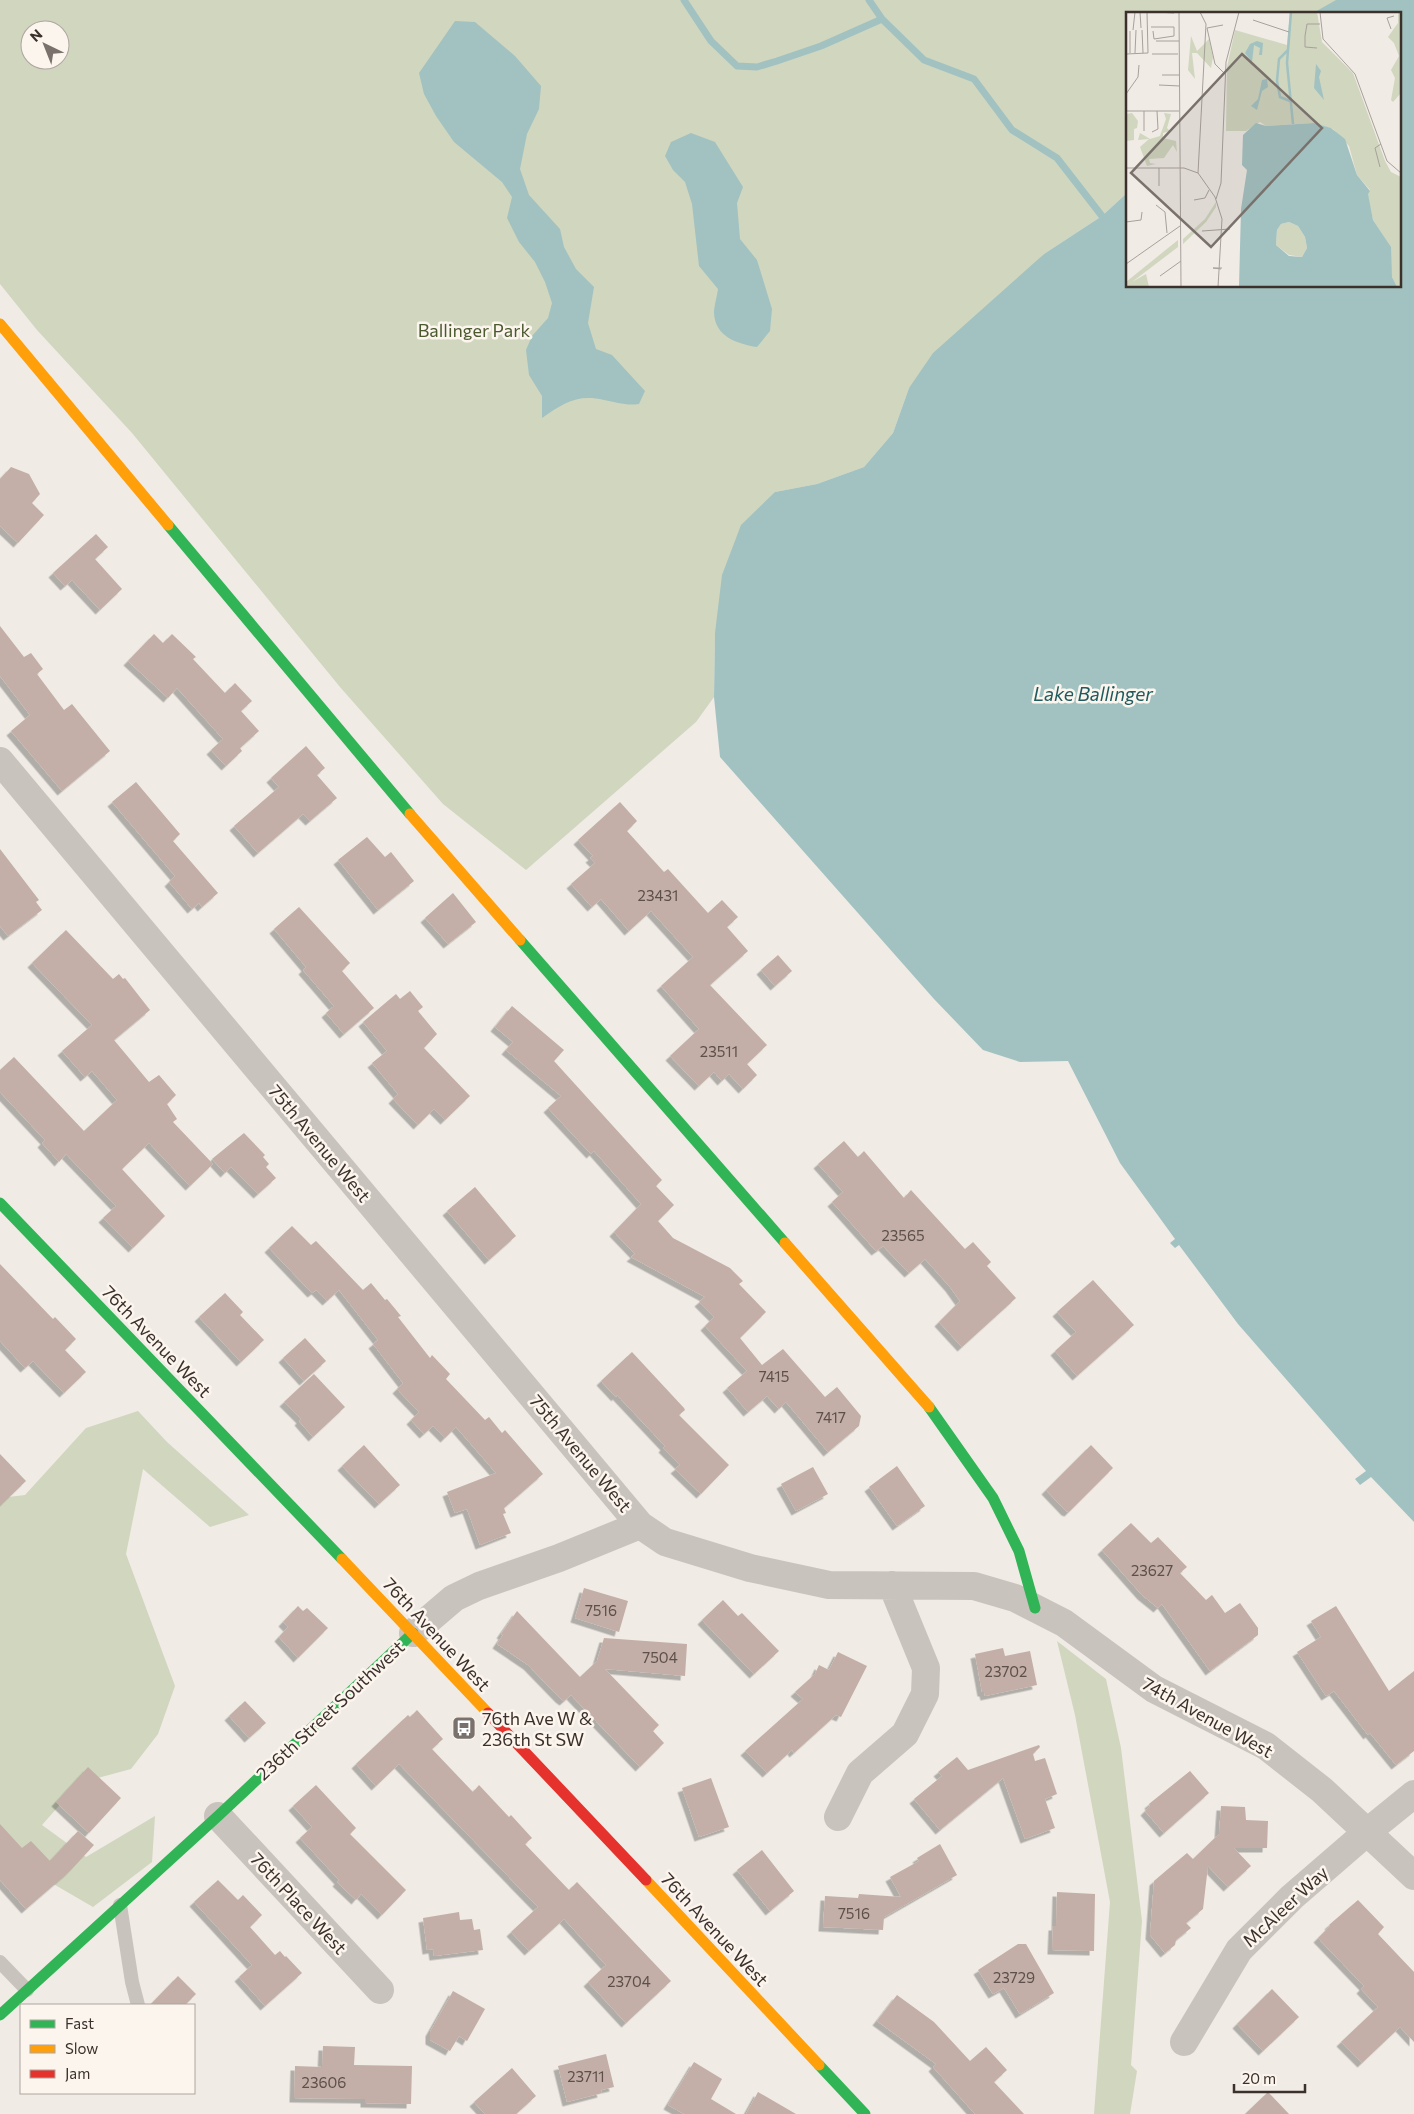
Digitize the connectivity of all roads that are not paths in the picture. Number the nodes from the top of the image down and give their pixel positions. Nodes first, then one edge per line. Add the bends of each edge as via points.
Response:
1 (5, 339) edge
2 (0, 761) edge
3 (0, 1203) edge
4 (640, 1525) junction
5 (892, 1585) junction
6 (1035, 1608) junction
7 (412, 1633) junction
8 (1414, 1794) edge
9 (218, 1816) junction
10 (838, 1817) dead end
11 (1366, 1833) junction
12 (1414, 1876) edge
13 (120, 1905) junction
14 (0, 1962) edge
15 (27, 1990) junction
16 (380, 1990) dead end
17 (138, 2004) edge
18 (0, 2015) edge
19 (1184, 2042) dead end
20 (865, 2114) edge

1 - 6 street via 422,828 937,1417 993,1498 1019,1550
2 - 4 street, 75th Avenue West
3 - 7 street, 76th Avenue West
4 - 5 street via 665,1542 750,1568 829,1585
4 - 7 street, 236th Street Southwest via 479,1586 454,1598
5 - 6 street via 974,1586 1015,1598
5 - 10 street via 926,1668 925,1694 904,1734 860,1774
6 - 11 street, 74th Avenue West via 1064,1622 1154,1689 1266,1746 1322,1790
7 - 9 street, 236th Street Southwest
7 - 20 street, 76th Avenue West
8 - 11 street, McAleer Way
9 - 13 street, 236th Street Southwest
9 - 16 street, 76th Place West
11 - 12 street, 74th Avenue West
11 - 19 street, McAleer Way via 1292,1897 1238,1950
13 - 15 street, 236th Street Southwest
13 - 17 lane
14 - 15 lane
15 - 18 street, 236th Street Southwest

